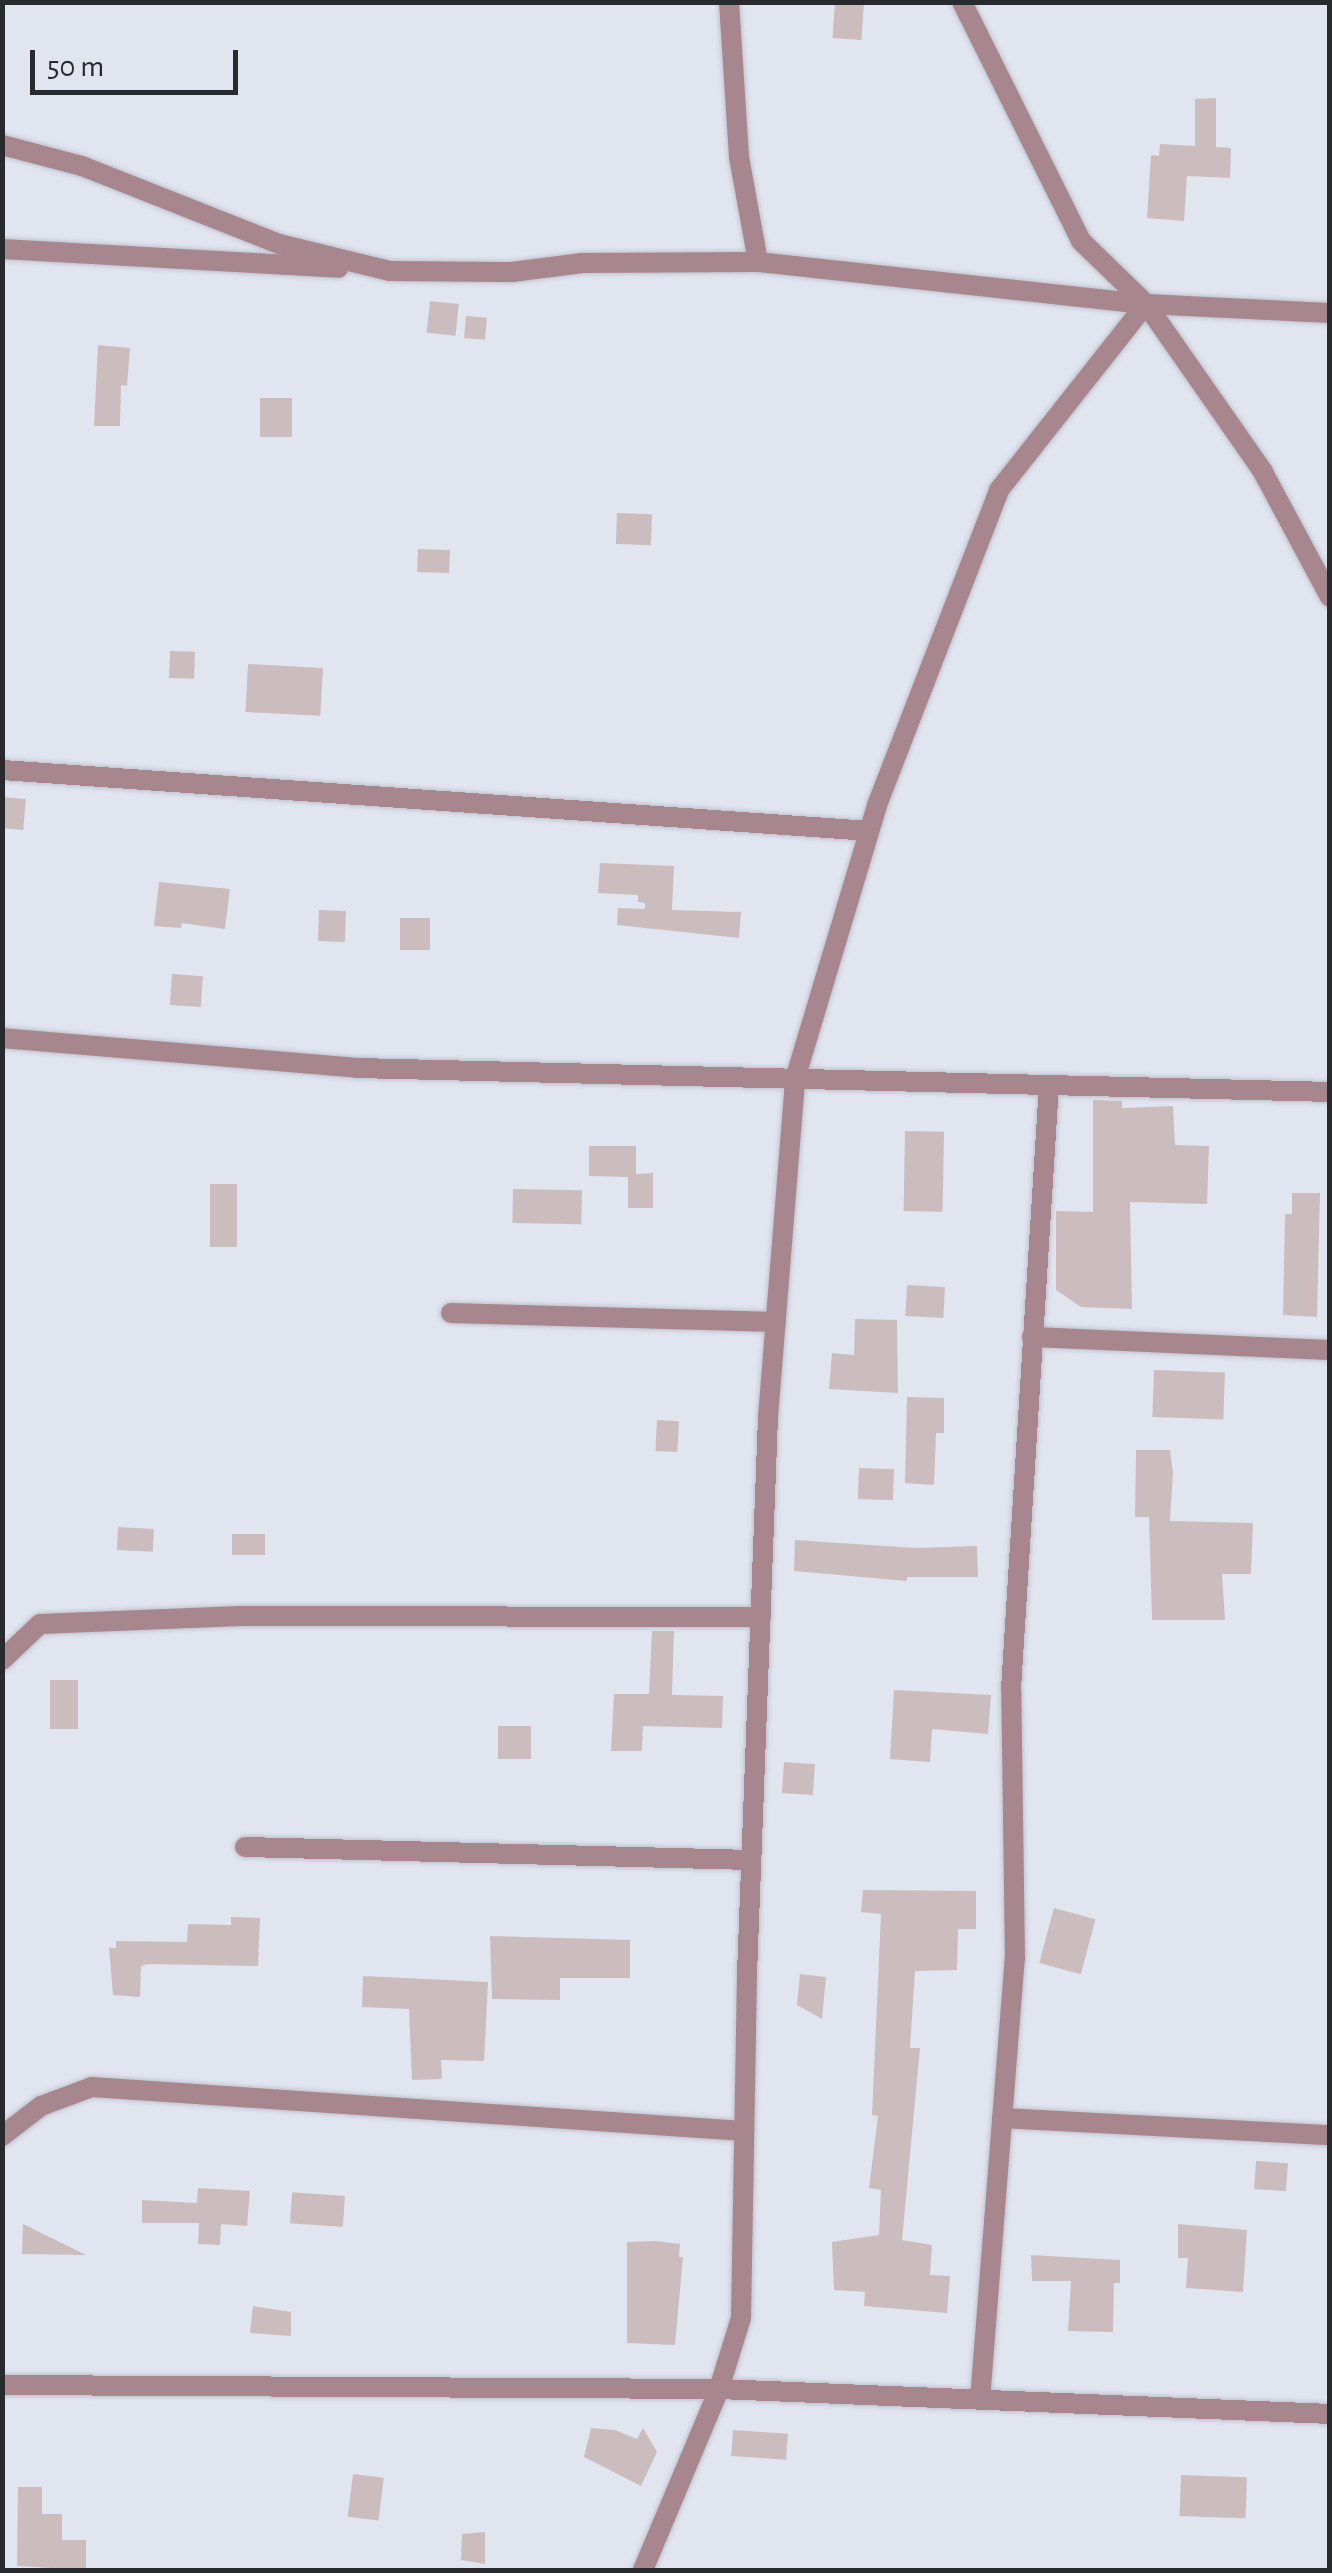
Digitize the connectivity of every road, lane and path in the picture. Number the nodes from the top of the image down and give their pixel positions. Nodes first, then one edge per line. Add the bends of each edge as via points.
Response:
1 (729, 2) edge
2 (962, 2) edge
3 (2, 144) edge
4 (2, 249) edge
5 (758, 262) junction
6 (390, 271) junction
7 (1146, 304) junction
8 (1330, 313) edge
9 (1330, 597) edge
10 (2, 770) edge
11 (869, 831) junction
12 (2, 1038) edge
13 (795, 1079) junction
14 (1049, 1085) junction
15 (1330, 1092) edge
16 (450, 1313) dead end
17 (776, 1322) junction
18 (1032, 1338) junction
19 (1330, 1350) edge
20 (761, 1616) junction
21 (2, 1660) edge
22 (244, 1847) dead end
23 (752, 1860) junction
24 (1002, 2118) junction
25 (744, 2131) junction
26 (1330, 2134) edge
27 (2, 2136) edge
28 (2, 2385) edge
29 (719, 2389) junction
30 (980, 2400) junction
31 (1330, 2414) edge
32 (643, 2570) edge

1 - 5 street via 740,157
2 - 7 street via 1082,241
3 - 6 street via 82,166 280,244
4 - 6 street
5 - 6 street
5 - 7 street
7 - 8 street
7 - 9 street via 1264,472
7 - 11 street via 999,490
10 - 11 street
11 - 13 street
12 - 13 street via 357,1068
13 - 14 street
13 - 17 street
14 - 15 street
14 - 18 street
16 - 17 street
17 - 20 street
18 - 19 street
18 - 24 street via 1012,1688 1015,1960
20 - 21 street via 241,1616 40,1624
20 - 23 street
22 - 23 street
23 - 25 street
24 - 26 street
24 - 30 street
25 - 27 street via 92,2087 41,2106
25 - 29 street via 741,2318
28 - 29 street
29 - 30 street
29 - 32 street
30 - 31 street

